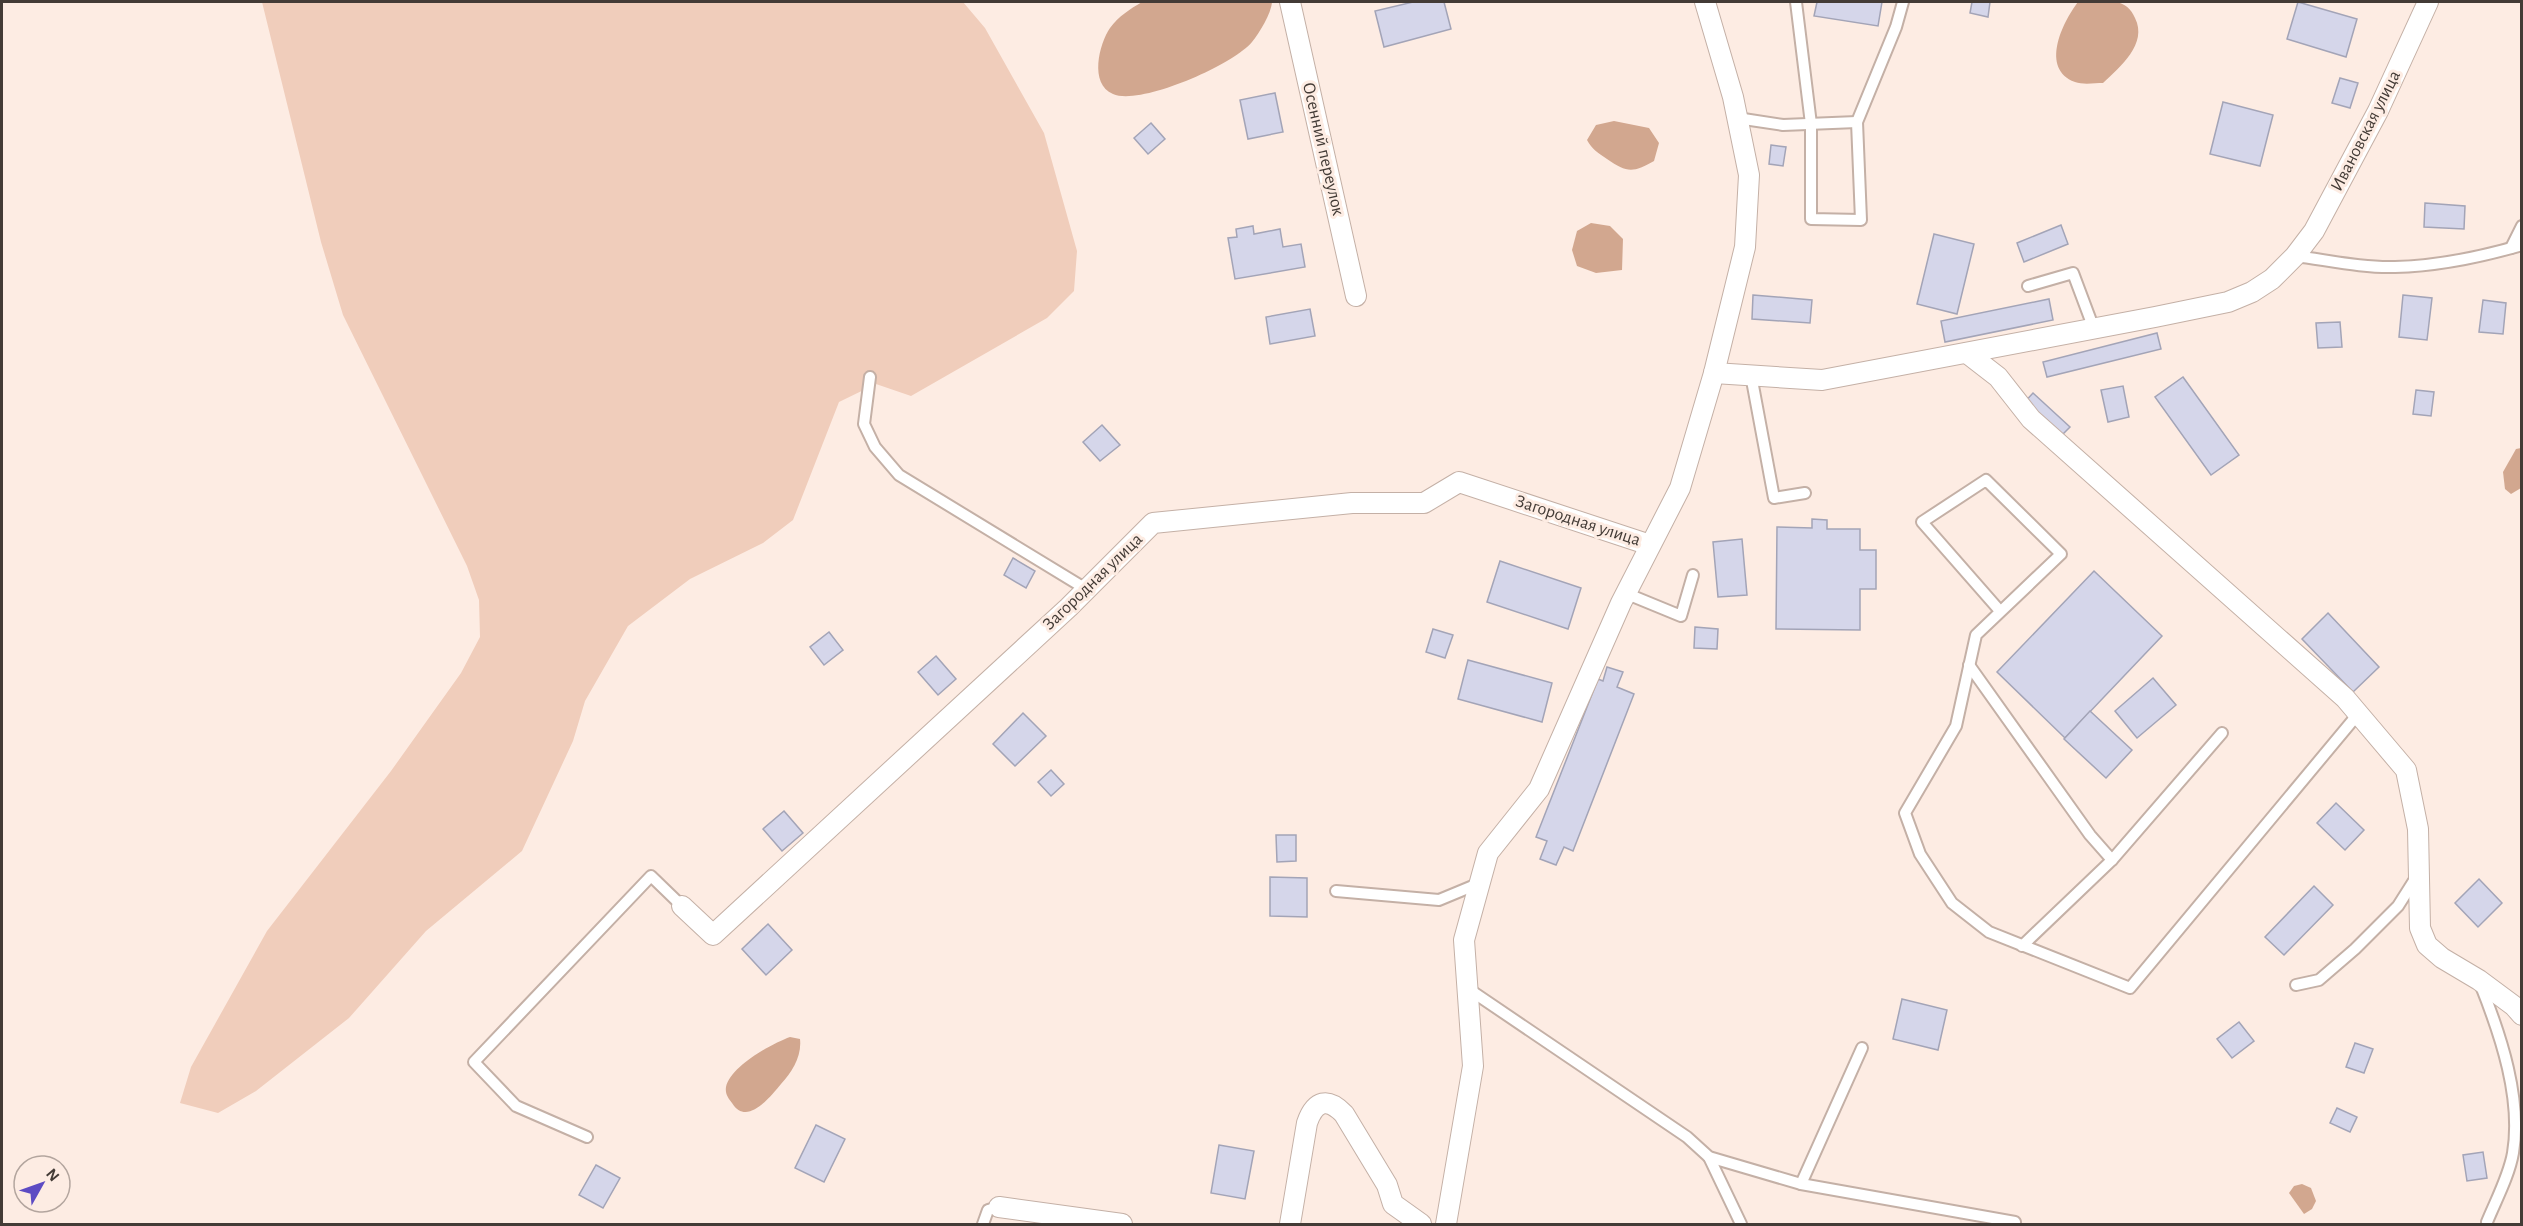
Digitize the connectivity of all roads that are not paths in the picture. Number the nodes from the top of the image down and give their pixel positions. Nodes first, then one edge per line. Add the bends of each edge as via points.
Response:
1 (1290, 2) edge
2 (1705, 2) edge
3 (1796, 2) edge
4 (1903, 2) edge
5 (2428, 2) edge
6 (1737, 118) junction
7 (1857, 122) junction
8 (1811, 124) junction
9 (2522, 226) edge
10 (2516, 247) edge
11 (2295, 256) junction
12 (2028, 286) dead end
13 (1356, 296) dead end
14 (2094, 329) junction
15 (1968, 353) junction
16 (1714, 373) junction
17 (1751, 375) junction
18 (870, 377) dead end
19 (1805, 493) dead end
20 (1650, 545) junction
21 (1693, 575) dead end
22 (1086, 590) junction
23 (1625, 594) junction
24 (2000, 611) junction
25 (1969, 665) junction
26 (2358, 714) junction
27 (2222, 733) dead end
28 (2112, 860) junction
29 (2419, 873) junction
30 (1480, 883) junction
31 (1336, 891) dead end
32 (682, 906) joint
33 (2022, 945) junction
34 (2479, 980) junction
35 (2296, 985) dead end
36 (1467, 988) junction
37 (2522, 1015) edge
38 (1862, 1048) dead end
39 (587, 1137) dead end
40 (1709, 1157) junction
41 (1801, 1184) junction
42 (999, 1207) joint
43 (2015, 1222) dead end
44 (2487, 1222) dead end
45 (983, 1224) edge
46 (1122, 1224) edge
47 (1290, 1224) edge
48 (1420, 1224) edge
49 (1444, 1224) edge
50 (1741, 1224) edge

1 - 13 street, Осенний переулок
2 - 6 street
3 - 8 lane
4 - 7 lane
5 - 11 street, Ивановская улица via 2373,121 2314,231
6 - 8 lane via 1783,125
6 - 16 street via 1749,175 1745,247
7 - 8 lane
7 - 8 lane via 1861,220 1811,219
9 - 10 lane
10 - 11 lane via 2452,261 2394,267
11 - 14 street, Ивановская улица via 2272,279 2228,302
12 - 14 lane via 2073,273
14 - 15 street, Ивановская улица
15 - 17 street, Ивановская улица via 1822,380
15 - 26 street via 1998,377 2031,419 2345,698
16 - 17 street, Ивановская улица
16 - 20 street via 1680,488
17 - 19 lane via 1774,498
18 - 22 lane via 864,424 875,447 899,475
20 - 22 street, Загородная улица via 1459,482 1424,503 1352,503 1154,523
20 - 23 street
21 - 23 lane via 1681,616
22 - 32 street, Загородная улица via 713,936
23 - 30 street via 1539,789 1488,853
24 - 24 lane via 2061,554 1986,480 1922,522
24 - 25 lane via 1976,635
25 - 28 lane
25 - 33 lane via 1956,726 1905,813 1920,854 1952,903 1989,932
26 - 29 street via 2406,770 2418,829
26 - 33 lane via 2130,988
27 - 28 lane
28 - 33 lane
29 - 34 street via 2420,928 2427,945
29 - 35 lane via 2398,906 2355,949 2319,980
30 - 31 lane via 1439,900
30 - 36 street via 1464,940
32 - 39 lane via 651,876 474,1062 516,1106
34 - 37 street
34 - 44 lane via 2502,1041 2514,1112 2513,1153
36 - 40 lane via 1687,1137
36 - 49 street via 1473,1066
38 - 41 lane
40 - 41 lane
40 - 50 lane
41 - 43 lane
42 - 45 lane via 988,1210
42 - 46 street
47 - 48 street via 1307,1122 1311,1112 1325,1102 1335,1104 1344,1114 1387,1185 1393,1204

